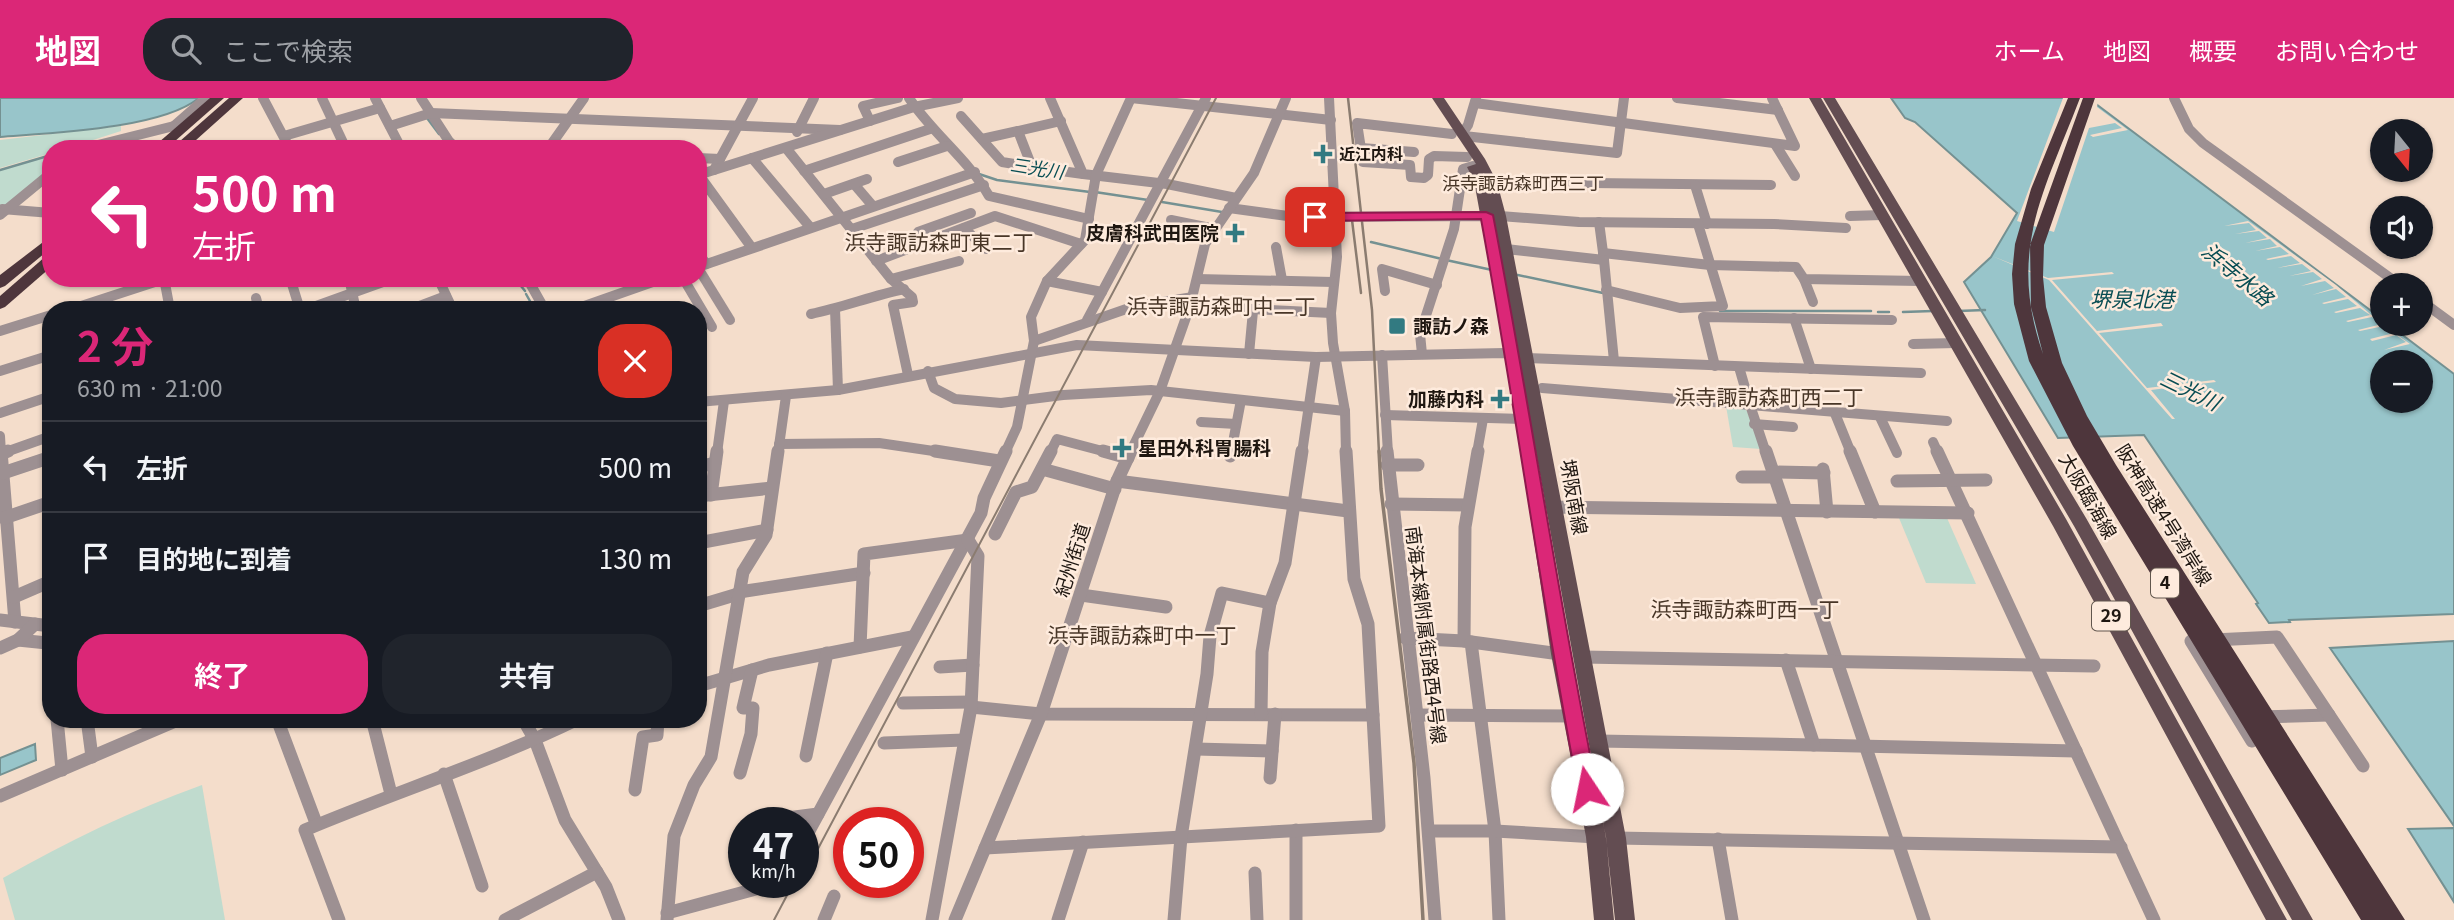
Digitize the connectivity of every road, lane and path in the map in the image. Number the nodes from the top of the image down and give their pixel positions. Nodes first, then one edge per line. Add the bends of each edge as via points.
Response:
1 (206, 98) edge
2 (218, 98) edge
3 (227, 98) edge
4 (237, 98) edge
5 (246, 98) edge
6 (263, 98) edge
7 (323, 98) edge
8 (422, 98) edge
9 (584, 98) edge
10 (753, 98) edge
11 (814, 98) edge
12 (898, 98) edge
13 (958, 98) edge
14 (1050, 98) edge
15 (1131, 98) edge
16 (1286, 98) edge
17 (1329, 98) edge
18 (1427, 98) edge
19 (1437, 98) edge
20 (1624, 98) edge
21 (1677, 98) edge
22 (1772, 98) edge
23 (1807, 98) edge
24 (1815, 98) edge
25 (1829, 98) edge
26 (2074, 98) edge
27 (2089, 98) edge
28 (2174, 98) edge
29 (1475, 101) edge
30 (1204, 102) edge
31 (378, 103) edge
32 (911, 103) edge
33 (1778, 110) junction
34 (426, 115) junction
35 (1277, 115) junction
36 (961, 116) dead end
37 (1825, 117) junction
38 (569, 119) junction
39 (1331, 120) junction
40 (333, 121) junction
41 (870, 121) junction
42 (1061, 121) junction
43 (1621, 122) junction
44 (738, 125) junction
45 (179, 126) junction
46 (390, 126) junction
47 (799, 128) junction
48 (930, 129) junction
49 (840, 130) junction
50 (1018, 131) junction
51 (1459, 135) junction
52 (284, 136) junction
53 (982, 139) junction
54 (120, 140) edge
55 (166, 140) edge
56 (178, 140) edge
57 (188, 140) edge
58 (198, 140) edge
59 (286, 140) edge
60 (342, 140) edge
61 (397, 140) edge
62 (442, 140) edge
63 (554, 140) edge
64 (1775, 144) junction
65 (788, 146) junction
66 (947, 146) junction
67 (1361, 148) junction
68 (1414, 152) dead end
69 (707, 158) edge
70 (752, 158) junction
71 (720, 159) junction
72 (898, 162) dead end
73 (1470, 162) junction
74 (1032, 167) junction
75 (714, 170) junction
76 (804, 171) junction
77 (707, 172) edge
78 (1789, 172) dead end
79 (1083, 174) junction
80 (1096, 175) junction
81 (979, 178) junction
82 (867, 179) dead end
83 (42, 180) edge
84 (1491, 182) junction
85 (1160, 183) junction
86 (853, 184) junction
87 (1695, 185) junction
88 (1771, 185) dead end
89 (707, 186) edge
90 (824, 194) junction
91 (989, 196) junction
92 (1236, 198) junction
93 (894, 200) junction
94 (872, 205) junction
95 (2, 211) edge
96 (1228, 211) junction
97 (903, 212) junction
98 (42, 213) edge
99 (971, 213) dead end
100 (1882, 215) junction
101 (995, 216) junction
102 (1457, 216) junction
103 (1493, 216) junction
104 (1850, 216) dead end
105 (842, 217) junction
106 (1335, 217) junction
107 (1089, 219) junction
108 (1171, 220) dead end
109 (1599, 222) junction
110 (1703, 224) junction
111 (810, 227) junction
112 (964, 228) junction
113 (1846, 228) dead end
114 (852, 229) junction
115 (1215, 229) junction
116 (925, 242) junction
117 (1081, 244) junction
118 (752, 247) junction
119 (1276, 247) dead end
120 (42, 248) edge
121 (986, 249) dead end
122 (1506, 249) junction
123 (1603, 256) junction
124 (42, 260) edge
125 (876, 261) junction
126 (959, 261) dead end
127 (42, 262) edge
128 (707, 264) edge
129 (1710, 265) junction
130 (1504, 272) junction
131 (2383, 273) edge
132 (42, 277) edge
133 (707, 277) edge
134 (891, 279) junction
135 (1197, 279) junction
136 (1804, 279) junction
137 (1282, 280) junction
138 (1852, 280) junction
139 (1047, 281) junction
140 (1920, 281) junction
141 (1333, 282) junction
142 (0, 284) edge
143 (1437, 285) junction
144 (140, 287) edge
145 (351, 287) edge
146 (369, 287) edge
147 (442, 287) edge
148 (638, 287) edge
149 (904, 289) junction
150 (0, 291) edge
151 (1102, 292) junction
152 (1385, 292) dead end
153 (352, 293) junction
154 (1606, 293) junction
155 (1858, 295) dead end
156 (446, 296) junction
157 (1815, 298) dead end
158 (97, 301) edge
159 (329, 301) edge
160 (354, 301) edge
161 (433, 301) edge
162 (448, 301) edge
163 (599, 301) edge
164 (1192, 302) junction
165 (0, 304) edge
166 (835, 309) junction
167 (1945, 310) junction
168 (2433, 310) edge
169 (0, 311) edge
170 (1253, 311) junction
171 (1331, 313) junction
172 (811, 314) dead end
173 (42, 318) edge
174 (1794, 318) junction
175 (707, 319) edge
176 (730, 320) dead end
177 (1087, 320) junction
178 (1892, 320) dead end
179 (2454, 325) edge
180 (712, 327) dead end
181 (0, 331) edge
182 (1034, 341) junction
183 (1956, 343) junction
184 (1913, 344) dead end
185 (1174, 349) junction
186 (1031, 354) junction
187 (1249, 354) junction
188 (1422, 354) junction
189 (1382, 355) junction
190 (1315, 356) junction
191 (1335, 356) junction
192 (1519, 356) junction
193 (42, 358) edge
194 (1614, 360) junction
195 (1715, 366) junction
196 (1739, 367) junction
197 (1811, 369) junction
198 (0, 371) edge
199 (928, 371) junction
200 (1921, 373) dead end
201 (908, 375) junction
202 (1542, 388) dead end
203 (838, 390) junction
204 (1160, 391) junction
205 (786, 396) junction
206 (42, 399) edge
207 (1022, 400) junction
208 (1241, 400) junction
209 (724, 401) junction
210 (707, 402) edge
211 (1750, 405) junction
212 (1307, 407) junction
213 (1345, 411) junction
214 (1835, 411) junction
215 (0, 413) edge
216 (1385, 415) junction
217 (1881, 417) junction
218 (1483, 419) junction
219 (1523, 419) junction
220 (1947, 421) dead end
221 (1201, 422) dead end
222 (1236, 424) junction
223 (1754, 424) junction
224 (1793, 427) dead end
225 (0, 436) edge
226 (42, 439) edge
227 (1933, 442) dead end
228 (779, 444) junction
229 (1897, 453) dead end
230 (1, 454) edge
231 (1230, 456) dead end
232 (1128, 458) junction
233 (42, 460) edge
234 (999, 461) junction
235 (715, 463) junction
236 (707, 465) edge
237 (1387, 465) junction
238 (1418, 465) dead end
239 (1042, 470) junction
240 (4, 473) junction
241 (1774, 474) junction
242 (1742, 477) dead end
243 (1986, 480) dead end
244 (1897, 481) dead end
245 (1952, 481) junction
246 (1116, 485) junction
247 (707, 487) edge
248 (772, 488) junction
249 (707, 496) edge
250 (1294, 502) junction
251 (1391, 504) junction
252 (42, 505) edge
253 (1467, 505) junction
254 (1536, 507) junction
255 (1555, 507) junction
256 (1348, 511) junction
257 (1787, 511) junction
258 (1827, 512) junction
259 (1875, 512) junction
260 (1968, 513) junction
261 (4, 518) edge
262 (767, 530) junction
263 (995, 534) dead end
264 (968, 540) junction
265 (707, 541) edge
266 (864, 573) junction
267 (42, 585) edge
268 (738, 593) junction
269 (1081, 595) junction
270 (14, 597) junction
271 (707, 603) edge
272 (1270, 603) junction
273 (1166, 607) dead end
274 (0, 620) edge
275 (15, 622) junction
276 (35, 624) junction
277 (42, 625) edge
278 (912, 638) junction
279 (1405, 638) junction
280 (18, 640) junction
281 (1467, 641) junction
282 (42, 642) edge
283 (860, 646) junction
284 (0, 648) edge
285 (827, 653) junction
286 (1560, 654) junction
287 (1582, 657) junction
288 (1786, 660) junction
289 (1837, 660) junction
290 (973, 664) junction
291 (2036, 665) junction
292 (2094, 666) dead end
293 (940, 667) dead end
294 (752, 670) junction
295 (726, 679) junction
296 (707, 684) edge
297 (903, 703) dead end
298 (971, 704) junction
299 (1201, 714) junction
300 (1268, 714) junction
301 (1041, 715) junction
302 (1373, 715) junction
303 (1418, 715) junction
304 (1480, 715) junction
305 (2329, 715) junction
306 (1574, 716) junction
307 (2238, 718) junction
308 (58, 728) edge
309 (88, 728) edge
310 (144, 728) edge
311 (280, 728) edge
312 (374, 728) edge
313 (528, 728) edge
314 (560, 728) edge
315 (657, 728) edge
316 (535, 740) junction
317 (964, 740) junction
318 (1599, 741) junction
319 (884, 743) dead end
320 (1814, 745) junction
321 (1866, 748) junction
322 (1196, 749) junction
323 (1272, 751) junction
324 (2076, 751) junction
325 (806, 756) dead end
326 (92, 757) junction
327 (2363, 766) dead end
328 (62, 770) junction
329 (740, 773) dead end
330 (444, 774) junction
331 (1270, 778) dead end
332 (635, 790) dead end
333 (391, 794) junction
334 (0, 796) edge
335 (819, 812) edge
336 (316, 823) junction
337 (1296, 831) junction
338 (1429, 831) junction
339 (1495, 831) junction
340 (1181, 837) junction
341 (1596, 837) junction
342 (1616, 838) junction
343 (1718, 839) junction
344 (1083, 842) junction
345 (1898, 843) junction
346 (2121, 846) junction
347 (985, 848) junction
348 (597, 872) junction
349 (1255, 873) dead end
350 (482, 886) dead end
351 (728, 898) edge
352 (833, 898) edge
353 (667, 916) edge
354 (340, 920) edge
355 (505, 920) edge
356 (620, 920) edge
357 (824, 920) edge
358 (932, 920) edge
359 (955, 920) edge
360 (1058, 920) edge
361 (1174, 920) edge
362 (1257, 920) edge
363 (1296, 920) edge
364 (1435, 920) edge
365 (1499, 920) edge
366 (1604, 920) edge
367 (1625, 920) edge
368 (1732, 920) edge
369 (1924, 920) edge
370 (2154, 920) edge
371 (2277, 920) edge
372 (2302, 920) edge
373 (2362, 920) edge
374 (2373, 920) edge
375 (2394, 920) edge

1 - 45 street
2 - 45 highway
3 - 56 highway
4 - 57 highway
5 - 58 highway
6 - 52 street
7 - 40 street
8 - 34 street
9 - 38 street
10 - 44 street
11 - 47 street
12 - 41 street via 863,106
13 - 32 street
14 - 42 street
15 - 30 street
15 - 80 street
16 - 35 street, 紀州街道
17 - 39 street
18 - 51 main road, 堺阪南線
19 - 51 main road, 堺阪南線
20 - 43 street
21 - 33 street
22 - 33 street
23 - 37 main road
24 - 37 main road, 大阪臨海線 / 29
25 - 167 main road, 大阪臨海線 / 29
26 - 374 highway, 阪神高速4号湾岸線 / 4 via 2022,243 2023,314 2041,369 2094,467
27 - 375 highway, 阪神高速4号湾岸線 / 4 via 2037,245 2038,314 2055,369 2105,460
28 - 131 street via 2189,130 2203,143
29 - 43 street
29 - 51 street via 1468,125
30 - 35 street
30 - 85 street
31 - 40 street
31 - 46 street
32 - 41 street
32 - 48 street
33 - 64 street via 1795,146
34 - 38 street
34 - 46 street
34 - 62 street
35 - 39 street
35 - 92 street, 紀州街道 via 1254,173
36 - 53 street
37 - 100 main road, 大阪臨海線 / 29
38 - 44 street
38 - 63 street
39 - 106 street
40 - 52 street
40 - 60 street
41 - 49 street
42 - 50 street
42 - 79 street
43 - 51 street via 1616,153
43 - 64 street
44 - 47 street
44 - 71 street
45 - 54 street
45 - 55 highway
46 - 61 street
47 - 49 street
47 - 65 street
48 - 66 street
48 - 76 street
49 - 65 street
50 - 53 street
50 - 74 street
51 - 67 street via 1357,123
51 - 73 main road, 堺阪南線
51 - 84 main road, 堺阪南線
52 - 59 street
53 - 74 street via 1002,162
64 - 78 street
65 - 70 street
65 - 76 street
66 - 72 street
66 - 81 street
67 - 68 street
67 - 73 street via 1363,162 1410,165 1411,177 1428,175 1429,159 1434,156
69 - 71 street
70 - 75 street
70 - 111 street
71 - 75 street
73 - 102 street via 1463,169
73 - 103 main road, 堺阪南線
74 - 79 street
75 - 77 street
76 - 90 street
79 - 80 street
80 - 85 street
80 - 107 street
81 - 91 street
81 - 93 street
81 - 97 street
82 - 86 street
83 - 95 street
84 - 87 street
84 - 103 main road, 堺阪南線
85 - 92 street
85 - 151 street
86 - 90 street
86 - 94 street
87 - 88 street
87 - 110 street
89 - 118 street
90 - 105 street
91 - 101 street
91 - 107 street
92 - 96 street, 紀州街道
93 - 94 street
93 - 97 street
94 - 105 street
95 - 98 street
96 - 106 street
96 - 115 street, 紀州街道
97 - 114 street
99 - 116 street via 918,232
100 - 104 street
100 - 140 main road, 大阪臨海線 / 29
101 - 112 street
101 - 117 street
102 - 103 street
102 - 106 street
102 - 143 street
103 - 109 street
103 - 122 main road, 堺阪南線
103 - 130 main road, 堺阪南線
105 - 111 street
105 - 114 street
106 - 141 street
107 - 117 street
108 - 115 street
109 - 110 street
109 - 123 street
110 - 113 street
110 - 129 street
111 - 118 street
112 - 116 street
112 - 121 street
114 - 125 street
115 - 135 street, 紀州街道 via 1200,257
116 - 125 street
117 - 139 street
118 - 128 street
119 - 137 street
120 - 142 highway
122 - 123 street
122 - 130 main road, 堺阪南線
123 - 129 street
123 - 154 street
124 - 150 highway
125 - 134 street
126 - 134 street
127 - 165 highway
129 - 136 street via 1796,267
129 - 154 street via 1723,306 1680,308
130 - 192 main road, 堺阪南線
132 - 169 highway
133 - 176 street
134 - 149 street
135 - 137 street
135 - 164 street, 紀州街道
136 - 138 street
136 - 157 street
137 - 141 street
138 - 140 street
138 - 155 street
139 - 151 street
139 - 182 street via 1031,317
140 - 167 main road, 大阪臨海線 / 29
141 - 171 street
143 - 152 street via 1382,269
143 - 188 street via 1420,334
144 - 158 street
145 - 153 street
146 - 153 street
147 - 156 street
148 - 163 street
149 - 166 street via 865,296
149 - 201 street via 914,302 893,305
151 - 177 street
153 - 159 street
153 - 160 street
154 - 194 street
156 - 161 street
156 - 162 street
164 - 170 street
164 - 177 street via 1145,303
164 - 185 street, 紀州街道
166 - 172 street
166 - 203 street
167 - 183 main road, 大阪臨海線 / 29
167 - 372 main road, 大阪臨海線 / 29 via 2080,522
168 - 179 street
170 - 171 street
170 - 187 street
171 - 191 street
173 - 181 street
174 - 178 street
174 - 195 street via 1703,317
174 - 197 street
175 - 180 street
177 - 182 street
182 - 186 street
183 - 184 street
183 - 371 main road, 大阪臨海線 / 29
185 - 186 street via 1087,344
185 - 187 street
185 - 204 street, 紀州街道
186 - 199 street
186 - 207 street
187 - 190 street
188 - 189 street
188 - 192 street
189 - 191 street
189 - 216 street, 南海本線附属街路西4号線
190 - 191 street
190 - 212 street
191 - 213 street
192 - 194 street
192 - 219 main road, 堺阪南線
192 - 255 main road, 堺阪南線
193 - 198 street
194 - 195 street
195 - 196 street
196 - 197 street
196 - 211 street
197 - 200 street
199 - 201 street
199 - 207 street via 934,387 955,399
201 - 203 street
202 - 211 street
203 - 205 street
204 - 207 street
204 - 208 street
204 - 232 street, 紀州街道
205 - 209 street
205 - 228 street
206 - 215 street
207 - 234 street via 1017,427
208 - 212 street
208 - 222 street
209 - 210 street
209 - 235 street
211 - 214 street
211 - 223 street
212 - 213 street
212 - 250 street
213 - 256 street
214 - 217 street
214 - 259 street
216 - 218 street
216 - 237 street, 南海本線附属街路西4号線
217 - 220 street
217 - 229 street
218 - 219 street
218 - 253 street
219 - 254 main road, 堺阪南線
221 - 222 street
222 - 231 street
223 - 224 street
223 - 241 street
225 - 230 street
226 - 230 street
227 - 245 street
228 - 234 street via 879,443
228 - 248 street
230 - 240 street
232 - 239 street via 1057,439
232 - 246 street, 紀州街道
233 - 240 street
234 - 264 street
235 - 236 street
235 - 247 street
237 - 238 street
237 - 251 street, 南海本線附属街路西4号線
239 - 246 street
239 - 263 street via 1032,487 1016,492
240 - 261 street
241 - 242 street
241 - 257 street
241 - 258 street via 1824,471
243 - 245 street
244 - 245 street
245 - 260 street
246 - 250 street
246 - 269 street, 紀州街道
248 - 249 street
248 - 262 street
250 - 256 street
250 - 272 street via 1285,563
251 - 253 street
251 - 279 street, 南海本線附属街路西4号線
252 - 261 street
253 - 281 street
254 - 255 street
254 - 286 main road, 堺阪南線
255 - 257 street
255 - 287 main road, 堺阪南線
256 - 302 street via 1353,579 1368,624
257 - 258 street
257 - 289 street
258 - 259 street
259 - 260 street
260 - 291 street
261 - 270 street
262 - 265 street
262 - 268 street via 743,572
264 - 266 street via 864,554
264 - 278 street
264 - 290 street via 978,556
266 - 268 street
266 - 283 street
267 - 270 street
268 - 271 street
268 - 295 street
269 - 273 street
269 - 301 street, 紀州街道
270 - 275 street
272 - 299 street via 1222,593 1210,636
272 - 300 street via 1262,652
274 - 275 street
275 - 276 street
276 - 277 street
276 - 280 street
278 - 283 street
278 - 335 street
279 - 281 street
279 - 303 street, 南海本線附属街路西4号線
280 - 282 street
280 - 284 street
281 - 286 street
281 - 304 street
283 - 285 street
285 - 294 street
285 - 325 street
286 - 306 main road, 堺阪南線
287 - 288 street
287 - 318 main road, 堺阪南線
288 - 289 street
288 - 320 street
289 - 291 street
289 - 321 street
290 - 293 street
290 - 298 street
291 - 292 street
291 - 324 street
294 - 295 street
294 - 329 street via 743,708 753,708 751,734
295 - 296 street
295 - 353 street via 711,757 694,785 674,836
297 - 298 street
298 - 301 street
298 - 317 street
299 - 300 street
299 - 301 street
299 - 322 street
300 - 302 street
300 - 323 street
301 - 347 street, 紀州街道
302 - 337 street via 1379,826
303 - 304 street
303 - 338 street, 南海本線附属街路西4号線
304 - 306 street
304 - 339 street
305 - 307 street
305 - 307 street via 2277,638 2191,641
305 - 327 street
306 - 341 main road, 堺阪南線
307 - 373 street
308 - 328 street
309 - 326 street
310 - 326 street
311 - 336 street
312 - 333 street
313 - 316 street
314 - 316 street
315 - 332 street via 657,735 643,737
316 - 330 street
316 - 348 street via 565,820
317 - 319 street
317 - 358 street
318 - 320 street
318 - 342 main road, 堺阪南線
320 - 321 street
321 - 324 street
321 - 345 street
322 - 323 street
322 - 340 street
323 - 331 street
324 - 346 street
326 - 328 street
328 - 334 street
330 - 333 street
330 - 350 street
333 - 336 street
336 - 354 street via 305,830
337 - 340 street
337 - 363 street
338 - 339 street
338 - 364 street, 南海本線附属街路西4号線
339 - 341 street
339 - 365 street
340 - 344 street
340 - 361 street
341 - 366 main road, 堺阪南線
342 - 343 street
342 - 367 main road, 堺阪南線
343 - 345 street
343 - 368 street
344 - 347 street
344 - 360 street
345 - 346 street
345 - 369 street
346 - 370 street
347 - 359 street, 紀州街道
348 - 355 street
348 - 356 street
349 - 362 street
351 - 353 street
352 - 357 street

